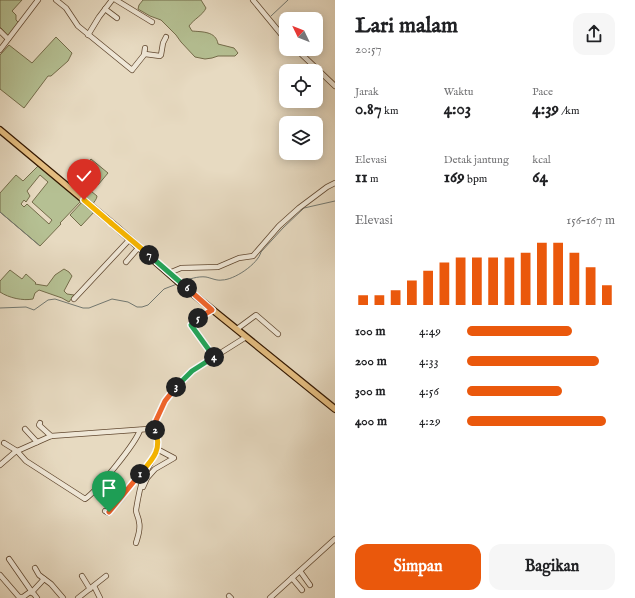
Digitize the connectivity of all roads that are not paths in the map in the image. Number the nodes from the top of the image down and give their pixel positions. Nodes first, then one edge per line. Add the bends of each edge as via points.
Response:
1 (38, 0) edge
2 (56, 0) edge
3 (112, 0) edge
4 (116, 0) edge
5 (254, 0) edge
6 (105, 9) junction
7 (117, 18) dead end
8 (152, 22) dead end
9 (0, 31) edge
10 (279, 31) edge
11 (88, 35) junction
12 (166, 37) dead end
13 (8, 39) junction
14 (145, 48) dead end
15 (0, 50) edge
16 (145, 54) junction
17 (303, 56) edge
18 (335, 86) edge
19 (0, 130) edge
20 (335, 183) edge
21 (130, 238) junction
22 (139, 247) junction
23 (126, 262) dead end
24 (170, 273) junction
25 (74, 299) dead end
26 (212, 310) junction
27 (237, 329) junction
28 (278, 334) dead end
29 (246, 337) junction
30 (214, 357) junction
31 (335, 409) edge
32 (40, 423) dead end
33 (153, 427) junction
34 (25, 429) dead end
35 (140, 430) junction
36 (51, 436) junction
37 (37, 442) junction
38 (4, 443) dead end
39 (156, 449) junction
40 (17, 452) junction
41 (153, 460) junction
42 (0, 465) edge
43 (141, 492) junction
44 (105, 511) dead end
45 (335, 538) edge
46 (136, 543) dead end
47 (9, 560) dead end
48 (34, 568) dead end
49 (300, 571) junction
50 (0, 575) edge
51 (82, 576) dead end
52 (106, 576) dead end
53 (292, 578) junction
54 (305, 578) junction
55 (44, 579) junction
56 (297, 584) junction
57 (310, 585) dead end
58 (92, 588) junction
59 (302, 590) dead end
60 (32, 592) junction
61 (37, 598) edge
62 (63, 598) edge
63 (78, 598) edge
64 (100, 598) edge
65 (270, 598) edge

1 - 13 street
2 - 11 street
3 - 6 street
4 - 8 street
5 - 10 street
6 - 7 street
6 - 11 street
9 - 13 street
11 - 16 street via 132,70
12 - 16 street via 160,56
13 - 15 street
14 - 16 street
17 - 18 street
19 - 21 main road
20 - 24 street via 299,208 253,256 239,258 218,267 181,268
21 - 22 main road
21 - 25 street
22 - 23 street
22 - 24 main road
24 - 26 main road
26 - 27 main road
26 - 30 street via 191,325
27 - 28 street via 256,315
27 - 29 main road
29 - 30 street
29 - 31 main road
30 - 33 street via 192,371 170,393
32 - 36 street via 39,426
33 - 35 street
33 - 39 street via 158,442
34 - 37 street
35 - 36 street
35 - 40 street via 133,445 85,499 26,461
36 - 37 street
37 - 40 street
38 - 40 street
39 - 41 street
39 - 43 street via 174,458 155,469 147,478
40 - 42 street
41 - 43 street via 143,480
41 - 44 street via 109,512
43 - 46 street via 136,510 140,527
45 - 49 street
47 - 60 street
48 - 55 street
49 - 53 street
49 - 54 street
50 - 60 street via 19,597
51 - 58 street
52 - 58 street
53 - 56 street
53 - 65 street
54 - 56 street
54 - 57 street
55 - 60 street
55 - 62 street
56 - 59 street
58 - 63 street
58 - 64 street
60 - 61 street

